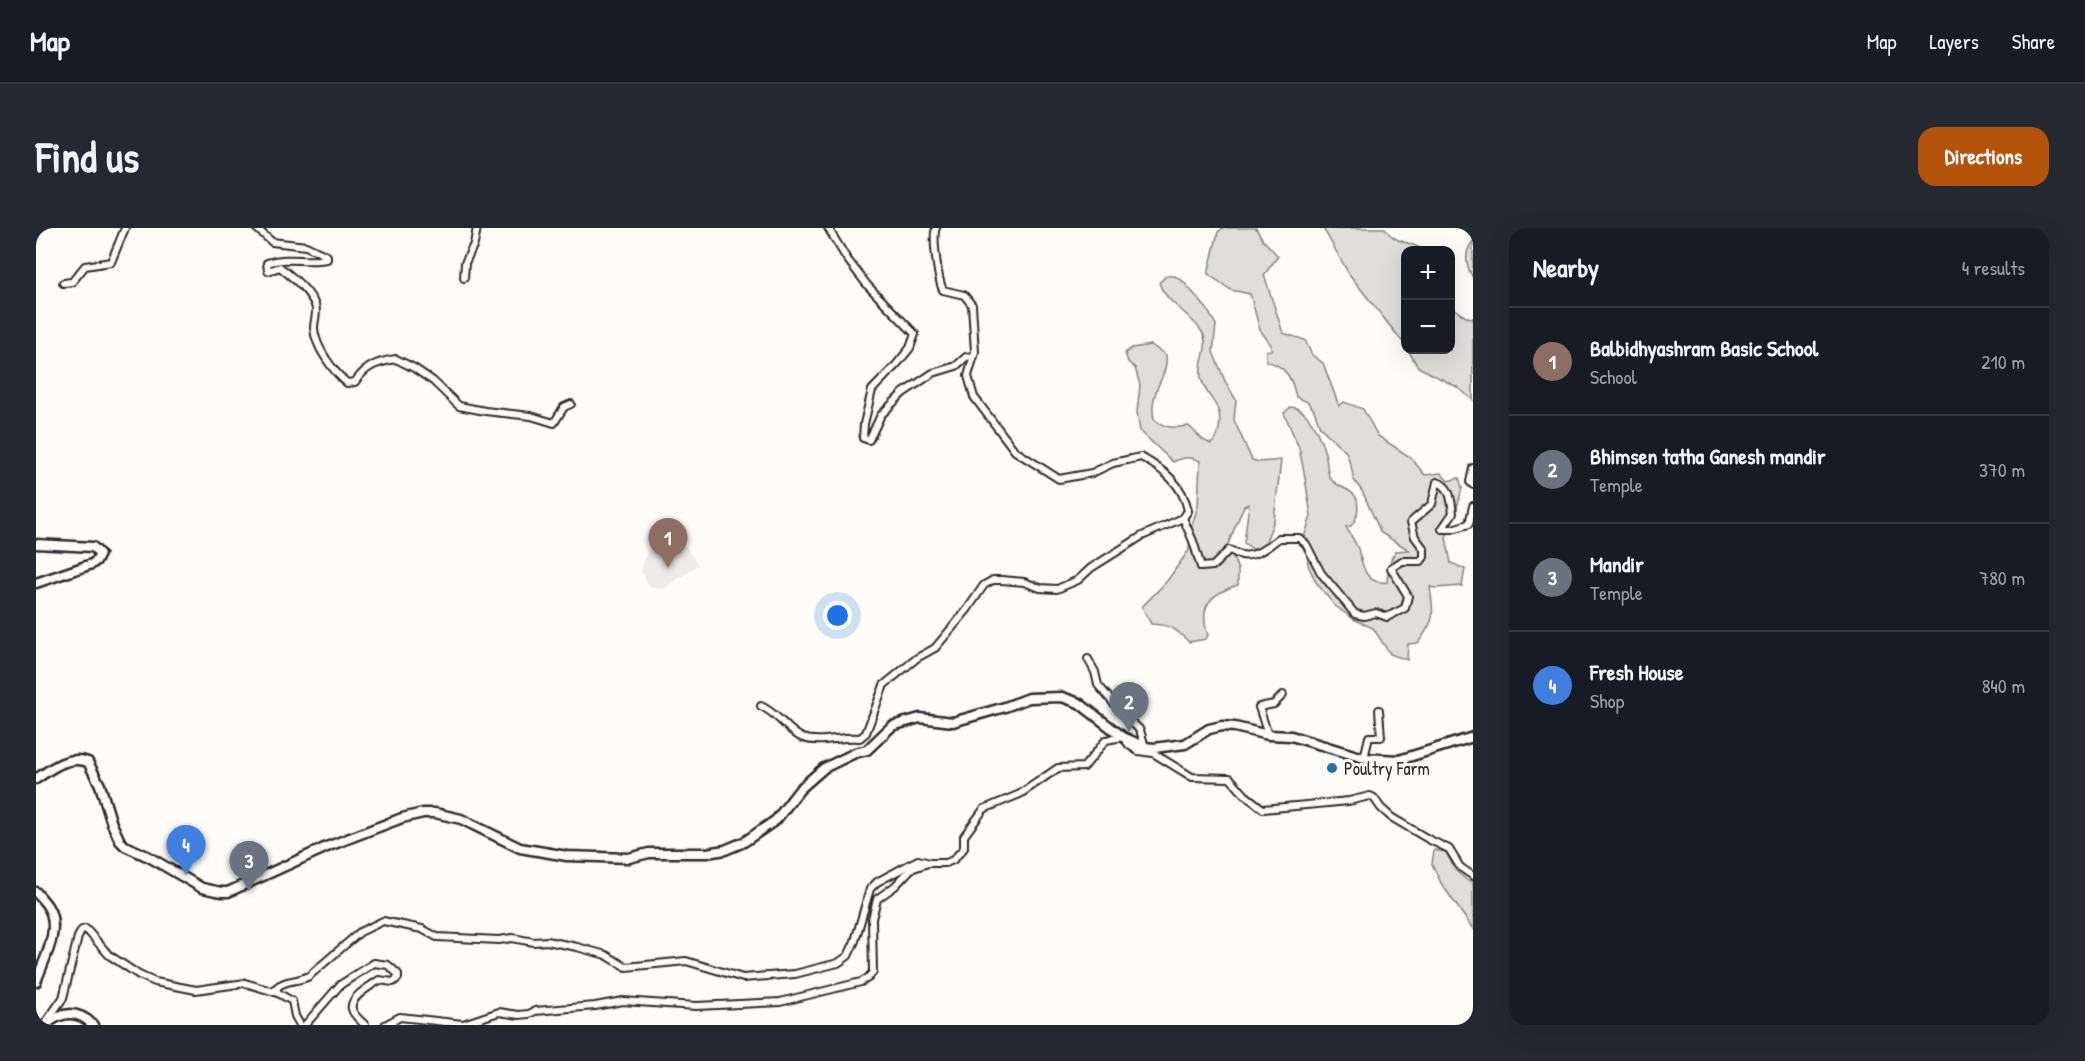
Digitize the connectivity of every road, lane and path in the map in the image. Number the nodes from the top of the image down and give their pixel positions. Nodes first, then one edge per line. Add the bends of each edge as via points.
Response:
1 (125, 228) edge
2 (256, 228) edge
3 (477, 228) edge
4 (828, 228) edge
5 (936, 228) edge
6 (464, 278) dead end
7 (63, 283) dead end
8 (974, 356) junction
9 (572, 404) dead end
10 (1473, 468) edge
11 (1473, 485) edge
12 (1473, 506) edge
13 (1183, 518) junction
14 (36, 544) edge
15 (36, 583) edge
16 (1088, 659) dead end
17 (1283, 695) dead end
18 (761, 706) dead end
19 (1379, 710) dead end
20 (1268, 735) junction
21 (1123, 737) junction
22 (1473, 737) edge
23 (1145, 747) junction
24 (1364, 758) junction
25 (36, 779) edge
26 (928, 863) junction
27 (1473, 876) edge
28 (36, 892) edge
29 (37, 976) edge
30 (278, 993) junction
31 (45, 1025) edge
32 (93, 1025) edge
33 (300, 1025) edge
34 (305, 1025) edge
35 (365, 1025) edge
36 (385, 1025) edge

1 - 7 street via 111,262 85,266 72,282
2 - 9 street via 272,242 306,246 327,256 314,262 276,260 267,263 267,267 268,271 280,267 309,294 317,308 315,339 337,375 347,383 355,382 363,370 396,359 430,379 459,406 554,423 564,407
3 - 6 street
4 - 8 street via 868,286 915,334 910,348 872,390 863,438 869,440 881,415 903,393
5 - 8 street via 933,234 938,279 943,290 964,295 972,305
8 - 13 street via 968,376 974,397 1015,451 1059,479 1141,457 1177,484 1186,498 1188,511
10 - 11 street
12 - 13 street via 1469,524 1442,529 1453,512 1446,486 1437,482 1432,504 1411,522 1424,557 1420,561 1402,561 1391,568 1407,596 1405,608 1387,617 1376,612 1355,614 1321,573 1299,538 1279,538 1266,549 1248,555 1230,550 1213,566 1201,567
13 - 18 street via 1142,536 1078,580 1057,589 1002,580 984,585 935,648 885,685 866,733 860,738 819,741 801,737 773,711
14 - 15 main road via 93,547 100,554 92,564
16 - 23 street via 1098,685 1140,730
17 - 20 street via 1274,704 1259,707
19 - 24 street via 1381,737 1369,738
20 - 23 main road via 1222,726 1185,744
20 - 24 main road via 1290,736
21 - 23 main road
21 - 25 main road via 1079,703 1062,697 1029,698 953,722 920,718 892,726 867,750 818,773 776,820 725,850 649,853 629,858 546,853 508,844 461,819 423,813 329,846 228,892 202,888 125,846 112,825 100,785 88,762 67,761
21 - 26 street via 1106,740 1084,767 1058,768 1020,794 984,810 964,836 960,853 946,863
21 - 27 street via 1129,746 1153,753 1192,777 1230,778 1263,809 1370,796 1391,817 1449,849
22 - 24 main road via 1399,760
26 - 30 street via 914,862 870,889 848,956 838,963 795,974 743,978 686,961 626,967 606,955 577,947 512,938 437,937 422,929 383,921 360,932 309,976 282,983 276,988
26 - 36 street via 911,869 877,899 872,919 873,972 868,978 844,987 780,1002 696,1006 623,1001 529,1014 499,1012 463,1024 400,1017
28 - 29 main road via 50,909 53,931
30 - 31 street via 245,983 196,990 155,982 109,956 90,932 82,930 63,998
30 - 33 street via 292,1001
31 - 32 main road via 66,1013 80,1015
34 - 35 street via 340,985 374,963 382,963 398,978 393,982 379,980 355,998 352,1011

